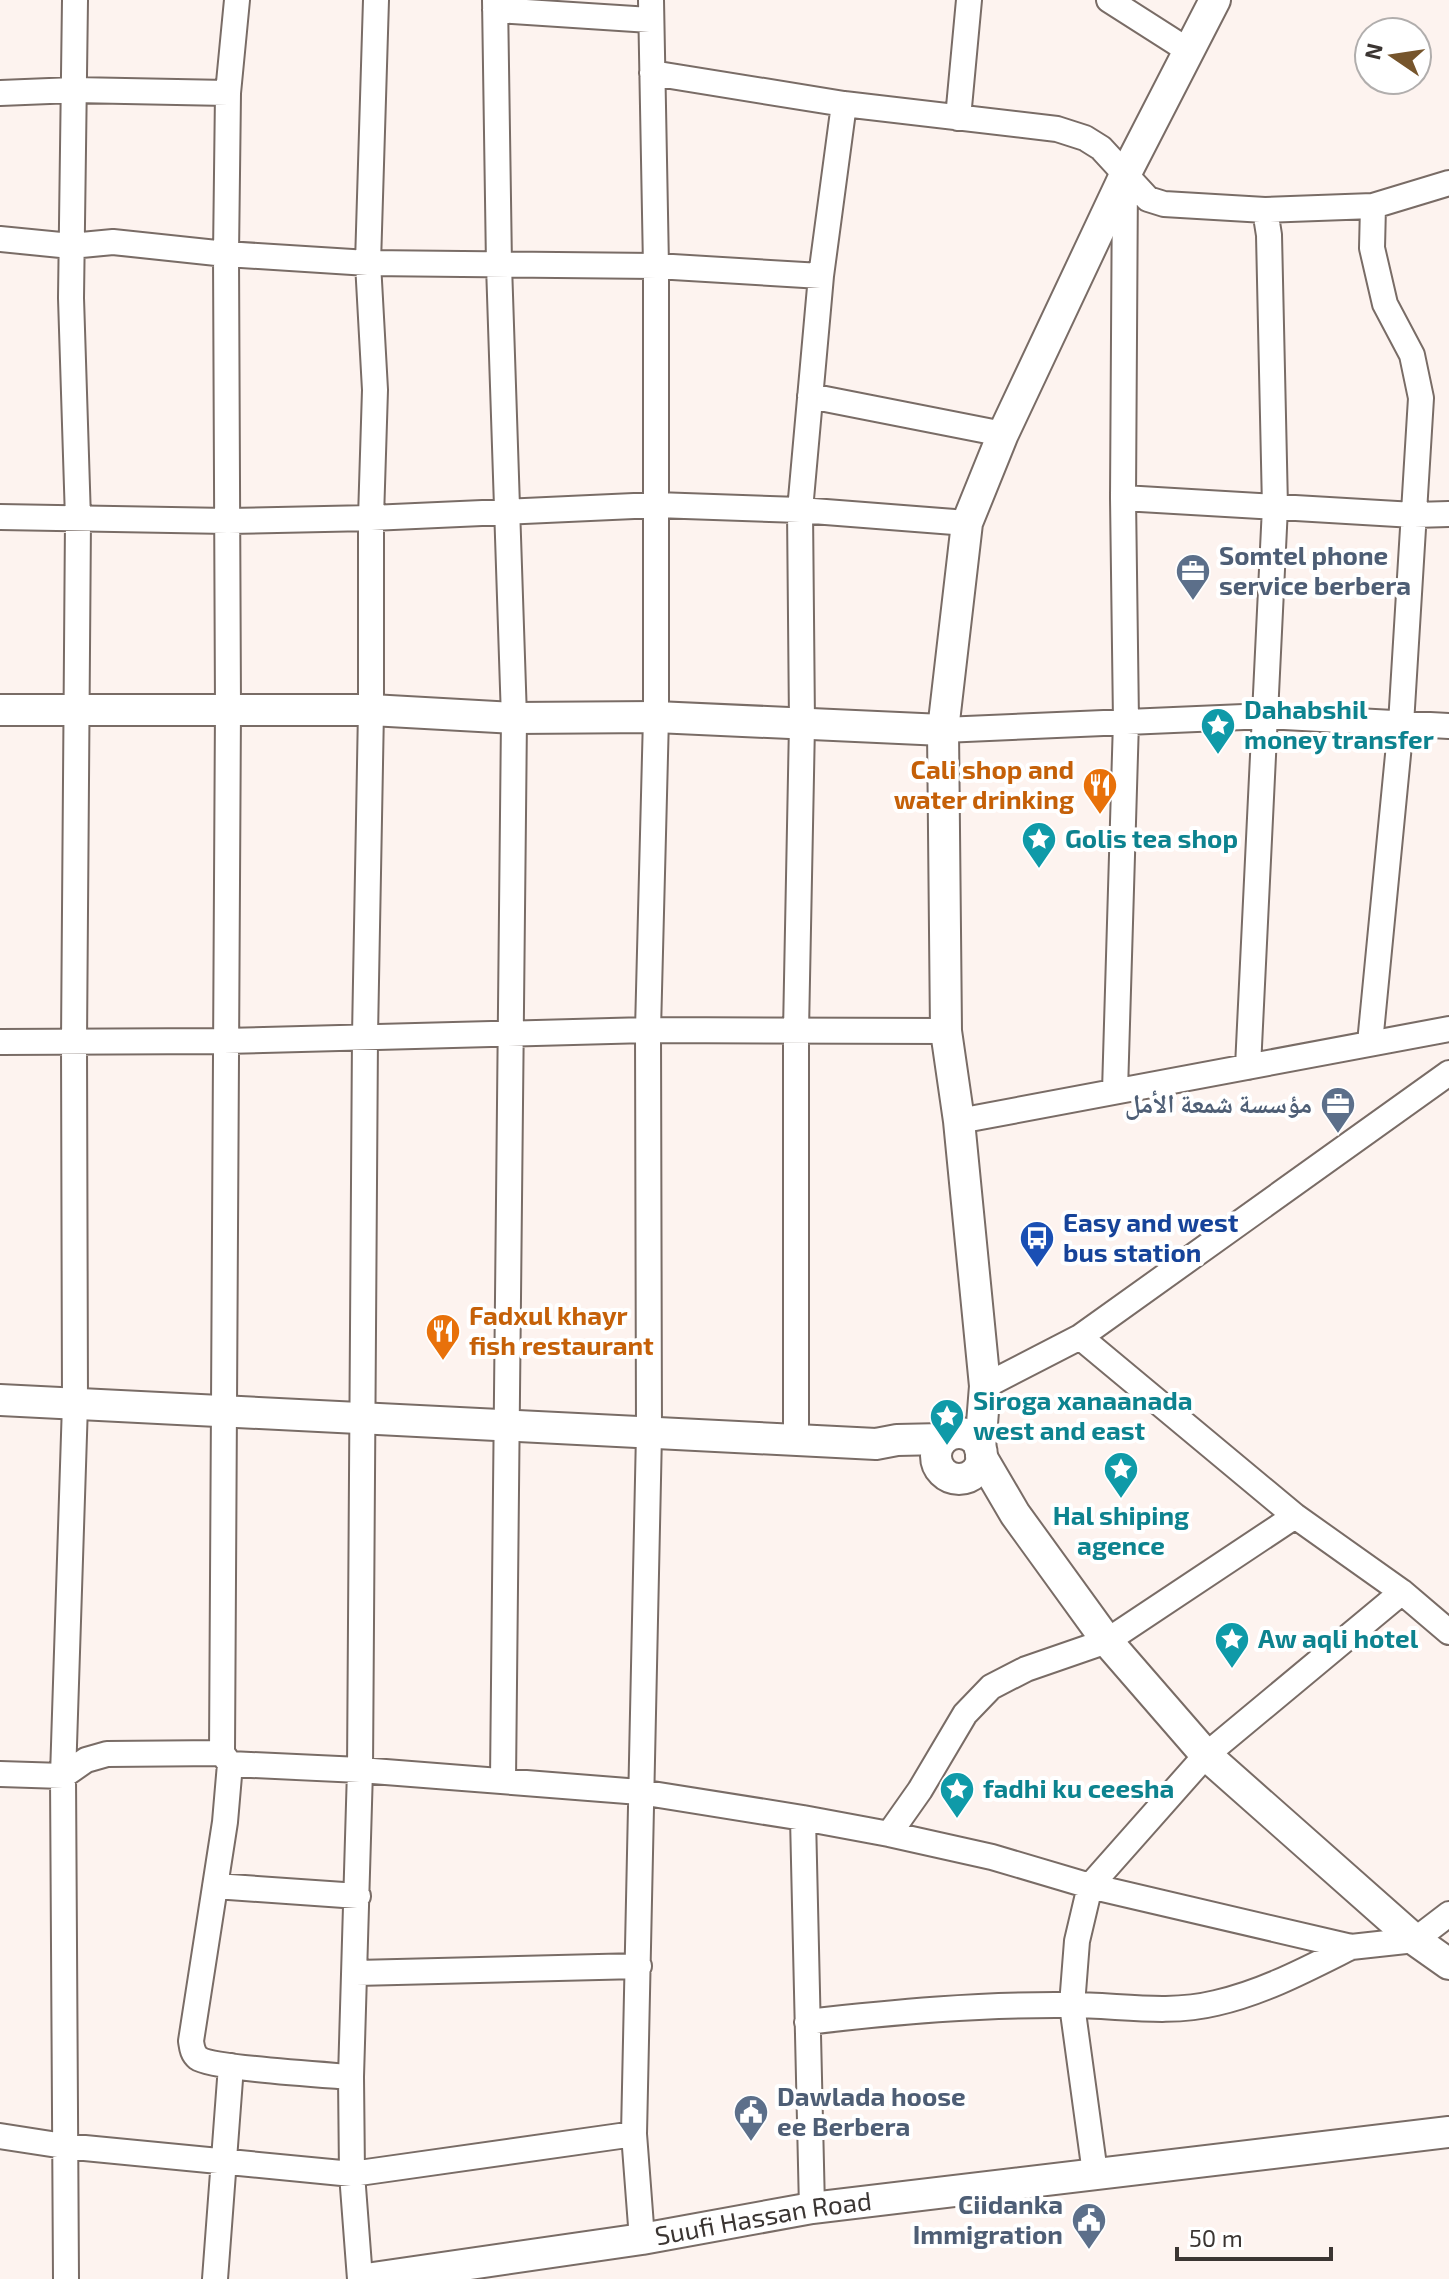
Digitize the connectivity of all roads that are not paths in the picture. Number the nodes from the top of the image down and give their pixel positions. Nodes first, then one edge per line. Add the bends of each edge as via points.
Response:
1 (75, 0) edge
2 (237, 0) edge
3 (376, 0) edge
4 (969, 0) edge
5 (1109, 0) edge
6 (1215, 0) edge
7 (495, 5) edge
8 (650, 10) edge
9 (1189, 51) junction
10 (652, 73) junction
11 (74, 90) junction
12 (0, 93) edge
13 (228, 93) junction
14 (844, 104) junction
15 (958, 118) junction
16 (1125, 175) junction
17 (1449, 183) edge
18 (1373, 206) junction
19 (1265, 210) junction
20 (0, 239) edge
21 (71, 246) junction
22 (226, 254) junction
23 (368, 263) junction
24 (499, 265) junction
25 (656, 266) junction
26 (821, 276) junction
27 (810, 396) junction
28 (1003, 434) junction
29 (1123, 498) junction
30 (656, 505) junction
31 (1275, 507) junction
32 (800, 510) junction
33 (509, 512) junction
34 (1449, 514) edge
35 (1414, 515) junction
36 (0, 517) edge
37 (371, 518) junction
38 (78, 519) junction
39 (228, 521) junction
40 (967, 523) junction
41 (78, 708) junction
42 (228, 708) junction
43 (0, 710) edge
44 (371, 710) junction
45 (1267, 716) junction
46 (656, 717) junction
47 (514, 718) junction
48 (1126, 721) junction
49 (802, 724) junction
50 (1401, 724) junction
51 (1449, 726) edge
52 (943, 730) junction
53 (1449, 1029) edge
54 (648, 1030) junction
55 (796, 1031) junction
56 (946, 1031) junction
57 (512, 1032) junction
58 (365, 1036) junction
59 (224, 1041) junction
60 (0, 1042) edge
61 (74, 1042) junction
62 (1370, 1043) junction
63 (1248, 1067) junction
64 (1449, 1073) edge
65 (1115, 1091) junction
66 (959, 1121) junction
67 (1080, 1337) junction
68 (985, 1386) junction
69 (0, 1400) edge
70 (75, 1404) junction
71 (225, 1412) junction
72 (363, 1418) junction
73 (505, 1426) junction
74 (649, 1433) junction
75 (796, 1441) junction
76 (981, 1453) junction
77 (947, 1456) junction
78 (1015, 1514) junction
79 (1295, 1516) junction
80 (1402, 1592) junction
81 (1449, 1632) edge
82 (1107, 1641) junction
83 (1206, 1755) junction
84 (226, 1758) junction
85 (360, 1770) junction
86 (0, 1774) edge
87 (63, 1776) junction
88 (503, 1780) junction
89 (640, 1792) junction
90 (803, 1818) junction
91 (889, 1834) junction
92 (215, 1886) junction
93 (1090, 1886) junction
94 (358, 1896) junction
95 (1449, 1914) edge
96 (1415, 1940) junction
97 (1351, 1947) junction
98 (1449, 1964) edge
99 (639, 1966) junction
100 (356, 1973) junction
101 (1072, 2005) junction
102 (807, 2022) junction
103 (231, 2066) junction
104 (351, 2077) junction
105 (1449, 2132) edge
106 (634, 2134) junction
107 (0, 2136) edge
108 (64, 2146) junction
109 (222, 2161) junction
110 (1095, 2173) junction
111 (352, 2174) junction
112 (812, 2208) junction
113 (642, 2239) junction
114 (66, 2279) edge
115 (215, 2279) edge
116 (363, 2279) edge

1 - 11 street
2 - 13 street
3 - 23 street
4 - 15 street
5 - 9 street
6 - 9 street
7 - 8 street
7 - 24 street
8 - 10 street
9 - 16 street
10 - 14 street
10 - 25 street
11 - 12 street
11 - 13 street
11 - 21 street
13 - 22 street
14 - 15 street
14 - 26 street
15 - 16 street via 1057,129 1085,138
16 - 19 street via 1148,199 1164,204
16 - 28 street
16 - 29 street
17 - 18 street
18 - 19 street
18 - 35 street via 1372,248 1385,304 1412,355 1421,398
19 - 31 street
20 - 21 street
21 - 22 street via 113,242
21 - 38 street
22 - 23 street
22 - 39 street
23 - 24 street
23 - 37 street via 375,390
24 - 25 street
24 - 33 street
25 - 26 street
25 - 30 street
26 - 27 street
27 - 28 street
27 - 32 street
28 - 40 street
29 - 31 street
29 - 48 street
30 - 32 street
30 - 33 street
30 - 46 street
31 - 35 street
31 - 45 street
32 - 40 street
32 - 49 street
33 - 37 street
33 - 47 street
34 - 35 street
35 - 50 street
36 - 38 street
37 - 39 street
37 - 44 street
38 - 39 street
38 - 41 street
39 - 42 street
40 - 52 street
41 - 42 street
41 - 43 street
41 - 61 street
42 - 44 street
42 - 59 street
44 - 47 street
44 - 58 street
45 - 48 street
45 - 50 street
45 - 63 street
46 - 47 street
46 - 49 street
46 - 54 street
47 - 57 street
48 - 52 street
48 - 65 street
49 - 52 street
49 - 55 street
50 - 51 street
50 - 62 street
52 - 56 street
53 - 62 street
54 - 55 street
54 - 57 street
54 - 74 street
55 - 56 street
55 - 75 street
56 - 66 street
57 - 58 street
57 - 73 street
58 - 59 street
58 - 72 street
59 - 61 street
59 - 71 street
60 - 61 street
61 - 70 street
62 - 63 street
63 - 65 street
64 - 67 street
65 - 66 street
66 - 68 street
67 - 68 street
67 - 79 street
68 - 76 street
68 - 77 street
69 - 70 street
70 - 71 street
70 - 87 street
71 - 72 street
71 - 84 street
72 - 73 street
72 - 85 street
73 - 74 street
73 - 88 street
74 - 75 street
74 - 89 street
75 - 77 street via 876,1444
76 - 77 street via 971,1475
76 - 78 street
77 - 78 street
78 - 82 street
79 - 80 street
79 - 82 street
80 - 81 street
80 - 83 street
82 - 83 street
82 - 91 street via 991,1687 965,1714
83 - 93 street
83 - 96 street
84 - 85 street
84 - 87 street via 107,1754 86,1760
84 - 92 street
85 - 88 street
85 - 94 street
86 - 87 street
87 - 108 street
88 - 89 street
89 - 90 street
89 - 99 street
90 - 91 street
90 - 102 street
91 - 93 street
92 - 94 street
92 - 103 street via 191,2041 199,2060
93 - 97 street
93 - 101 street via 1077,1941
94 - 100 street
95 - 96 street
96 - 97 street
96 - 98 street
97 - 101 street via 1278,1984 1216,2003 1173,2010
99 - 100 street
99 - 106 street
100 - 104 street
101 - 102 street via 915,2010
101 - 110 street
102 - 112 street
103 - 104 street
103 - 109 street
104 - 111 street
105 - 110 street, Suufi Hassan Road
106 - 111 street
106 - 113 street
107 - 108 street
108 - 109 street
108 - 114 street
109 - 111 street
109 - 115 street
110 - 112 street, Suufi Hassan Road
111 - 116 street
112 - 113 street, Suufi Hassan Road
113 - 116 street, Suufi Hassan Road

